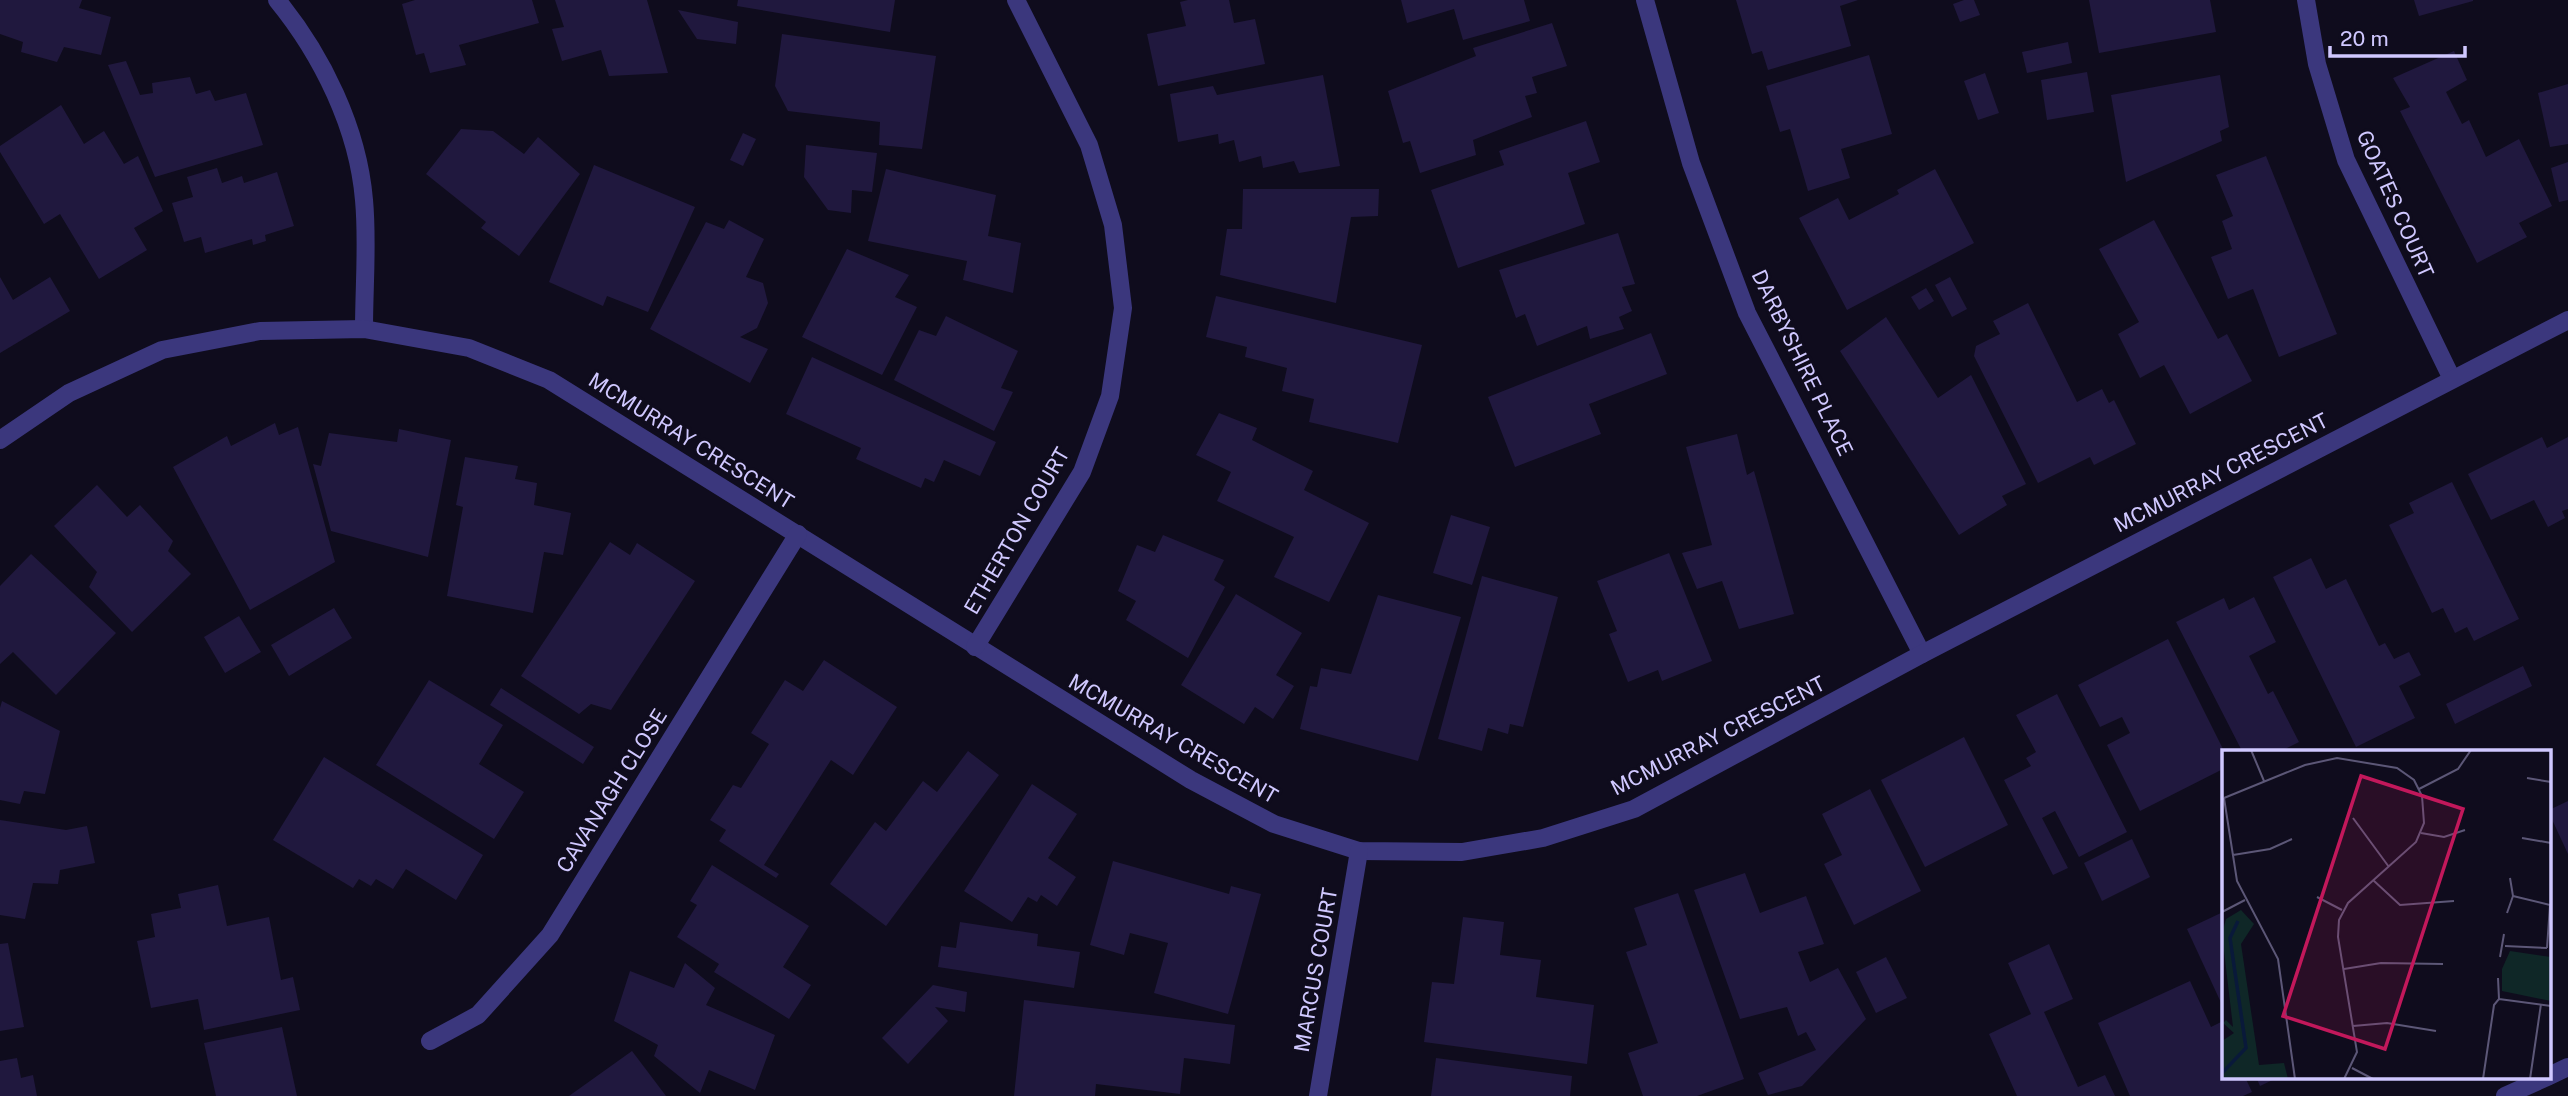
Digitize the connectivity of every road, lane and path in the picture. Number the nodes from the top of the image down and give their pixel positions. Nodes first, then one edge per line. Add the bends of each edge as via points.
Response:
1 (277, 0) edge
2 (1016, 0) edge
3 (1645, 0) edge
4 (2306, 0) edge
5 (2568, 320) edge
6 (364, 329) junction
7 (2452, 380) junction
8 (0, 440) edge
9 (798, 534) junction
10 (975, 647) junction
11 (1922, 654) junction
12 (1359, 851) junction
13 (430, 1041) dead end
14 (2568, 1067) edge
15 (2550, 1075) edge
16 (2544, 1078) edge
17 (1318, 1096) edge
18 (2505, 1096) edge

1 - 6 street via 336,96 356,152 364,200
2 - 10 street, ETHERTON COURT via 1089,145 1113,225 1123,308 1110,396 1082,472
3 - 11 street, DARBYSHIRE PLACE via 1691,163 1747,313
4 - 7 street, GOATES COURT via 2317,64 2346,160
5 - 7 street, MCMURRAY CRESCENT
6 - 8 street, MCMURRAY CRESCENT via 260,331 162,350 69,393
6 - 9 street, MCMURRAY CRESCENT via 470,348 549,380
7 - 11 street, MCMURRAY CRESCENT
9 - 10 street, MCMURRAY CRESCENT
9 - 13 street, CAVANAGH CLOSE via 550,934 478,1015
10 - 12 street, MCMURRAY CRESCENT via 1191,780 1275,824
11 - 12 street, MCMURRAY CRESCENT via 1634,809 1543,838 1462,852
12 - 17 street, MARCUS COURT
14 - 15 street
16 - 18 street

